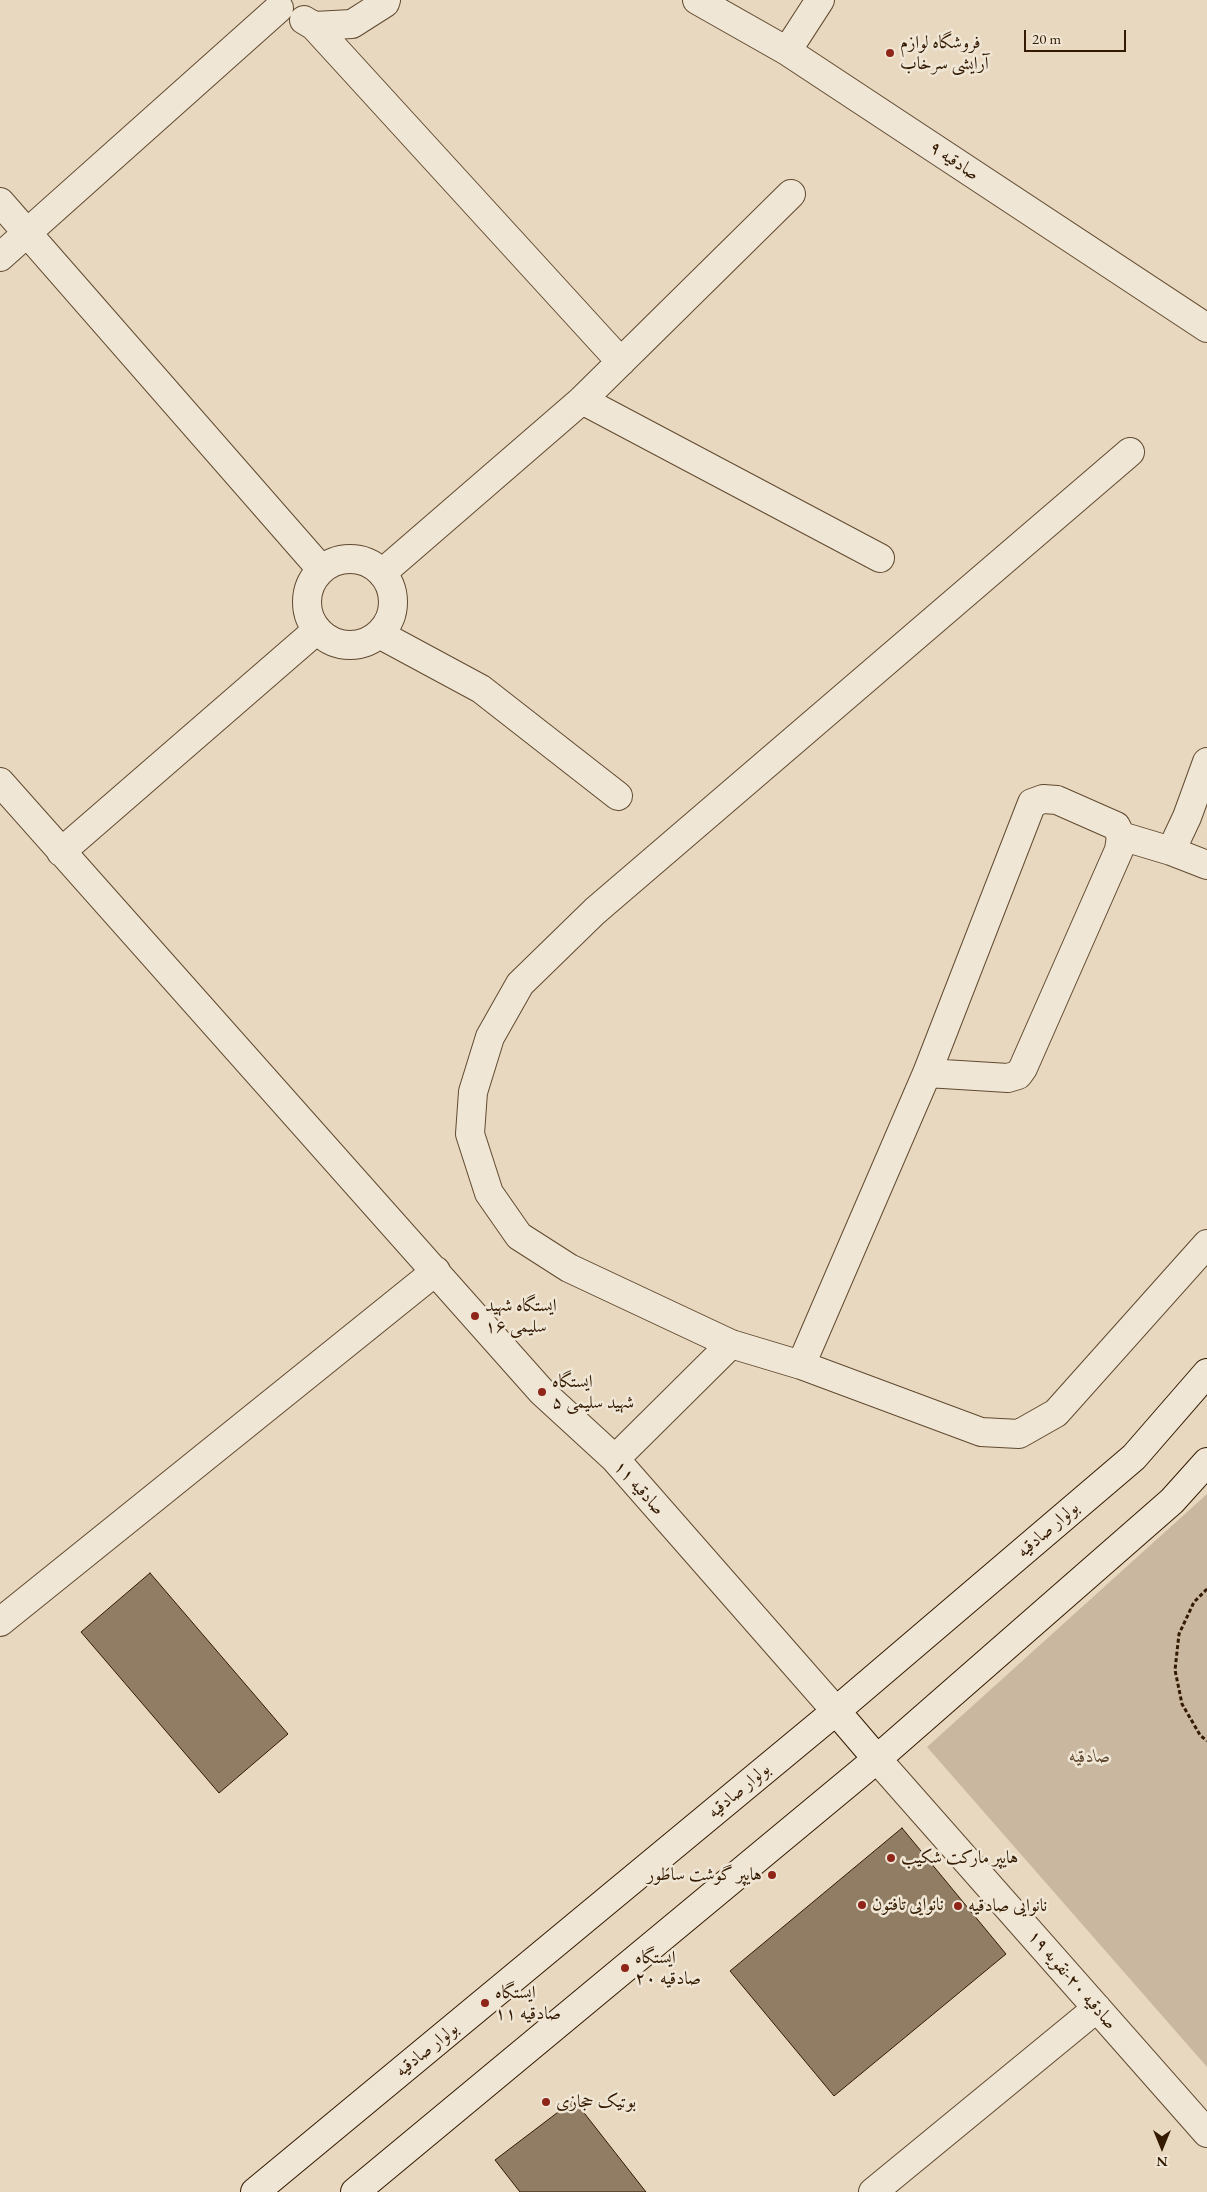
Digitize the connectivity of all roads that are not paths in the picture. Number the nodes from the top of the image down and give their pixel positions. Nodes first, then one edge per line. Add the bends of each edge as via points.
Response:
1 (386, 0) edge
2 (697, 0) edge
3 (820, 0) edge
4 (277, 4) edge
5 (314, 26) junction
6 (787, 51) junction
7 (791, 194) dead end
8 (0, 202) edge
9 (27, 232) junction
10 (0, 257) edge
11 (1207, 328) edge
12 (620, 362) junction
13 (582, 400) junction
14 (1130, 452) dead end
15 (880, 558) dead end
16 (321, 569) junction
17 (382, 573) junction
18 (317, 630) junction
19 (379, 634) junction
20 (1207, 762) edge
21 (0, 782) edge
22 (618, 796) dead end
23 (1121, 836) junction
24 (1171, 851) junction
25 (61, 852) junction
26 (1207, 865) edge
27 (927, 1073) junction
28 (1207, 1244) edge
29 (436, 1271) junction
30 (730, 1344) junction
31 (801, 1365) junction
32 (1207, 1373) edge
33 (615, 1459) junction
34 (1207, 1462) edge
35 (0, 1622) edge
36 (836, 1711) junction
37 (877, 1759) junction
38 (1097, 2008) junction
39 (1207, 2133) edge
40 (255, 2192) edge
41 (355, 2192) edge
42 (873, 2192) edge

1 - 5 street via 352,24
2 - 6 street, صادقیه ۹
3 - 6 street
4 - 5 street
4 - 9 street
5 - 12 street
6 - 11 street, صادقیه ۹
7 - 12 street
8 - 9 street
9 - 10 street
9 - 16 street
12 - 13 street
13 - 15 street
13 - 17 street
14 - 30 street via 595,911 520,984 490,1037 474,1092 470,1134 489,1193 519,1236 569,1268
16 - 17 street via 336,561 352,558 369,563
16 - 18 street via 310,583 306,599 308,616
17 - 19 street via 391,588 393,604 389,621
18 - 19 street via 330,640 347,645 364,643
18 - 25 street
19 - 22 street via 481,689
20 - 24 street
21 - 25 street, صادقیه ۱۱
23 - 24 street
23 - 27 street via 1119,850 1018,1075 1008,1078
23 - 27 street via 1116,826 1057,800 1044,799 1032,803
24 - 26 street
25 - 29 street, صادقیه ۱۱
27 - 31 street
28 - 31 street via 1056,1413 1019,1434 981,1432
29 - 33 street, صادقیه ۱۱ via 542,1392
29 - 35 street
30 - 31 street
30 - 33 street
32 - 36 street, بولوار صادقیه via 1134,1456
33 - 36 street, صادقیه ۱۱
34 - 37 street via 1172,1501
36 - 37 street, صادقیه ۱۱
36 - 40 street, بولوار صادقیه
37 - 38 street, صادقیه ۲۰-نقویه ۱۹
37 - 41 street
38 - 39 street, صادقیه ۲۰-نقویه ۱۹
38 - 42 street

